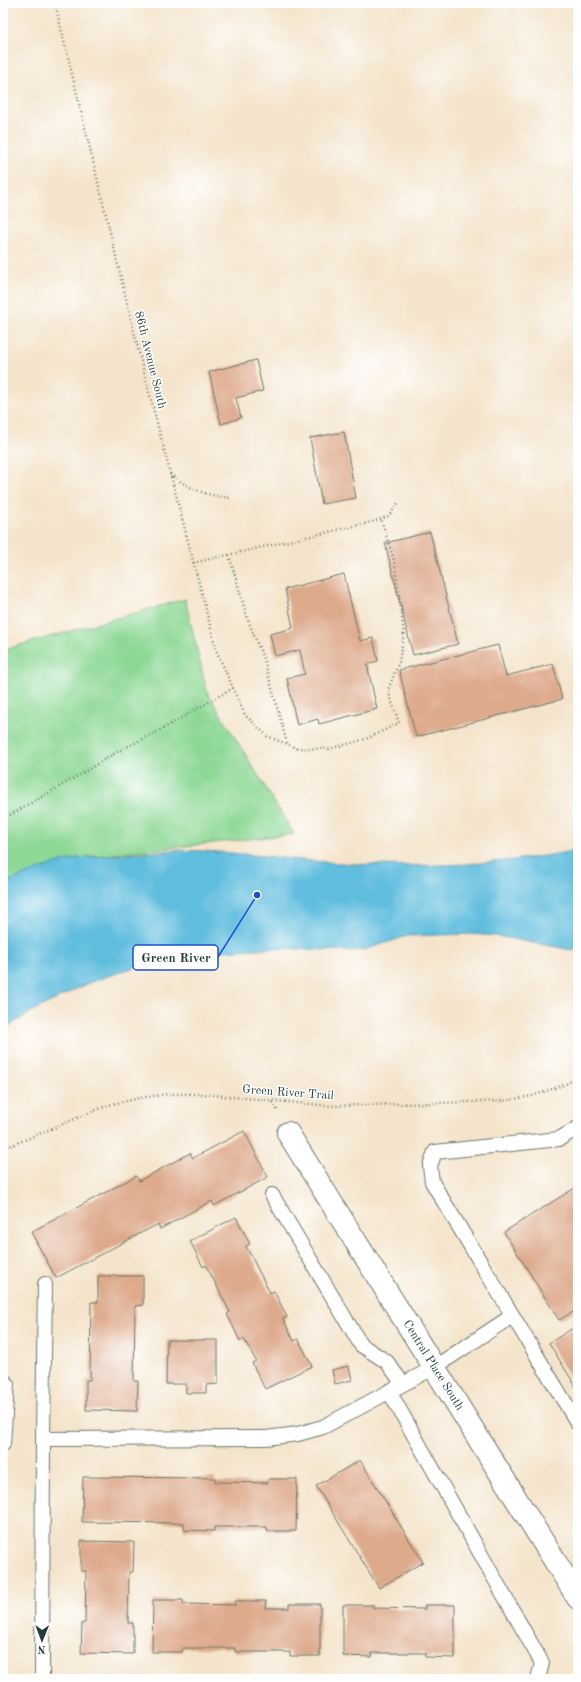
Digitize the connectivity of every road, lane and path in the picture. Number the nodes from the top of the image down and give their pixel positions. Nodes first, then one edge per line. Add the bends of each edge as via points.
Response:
1 (55, 3) edge
2 (169, 473) junction
3 (231, 498) dead end
4 (399, 502) dead end
5 (381, 519) junction
6 (229, 555) junction
7 (193, 563) junction
8 (233, 688) junction
9 (287, 744) junction
10 (3, 819) edge
11 (578, 1077) edge
12 (578, 1128) edge
13 (288, 1133) dead end
14 (3, 1149) edge
15 (272, 1195) dead end
16 (45, 1284) dead end
17 (512, 1316) junction
18 (435, 1367) junction
19 (3, 1379) edge
20 (403, 1384) junction
21 (389, 1391) junction
22 (578, 1424) edge
23 (43, 1439) junction
24 (3, 1444) edge
25 (578, 1598) edge
26 (42, 1679) edge
27 (538, 1679) edge

1 - 2 path, 86th Avenue South
2 - 3 path via 186,486 202,493
2 - 7 path, 86th Avenue South
4 - 5 path via 389,516
5 - 6 path
5 - 9 path via 394,560 404,633 399,662 388,690 399,723 366,739 329,749 297,748
6 - 7 path
6 - 9 path
7 - 8 path, 86th Avenue South via 217,652
8 - 9 path, 86th Avenue South via 245,715 267,736
8 - 10 path
11 - 14 path, Green River Trail via 532,1096 503,1101 331,1106 202,1094 168,1094 108,1105
12 - 17 lane via 559,1139 434,1152 430,1166 432,1182
13 - 18 street, Central Place South
15 - 20 lane via 361,1345 387,1362
16 - 23 lane
17 - 18 lane
17 - 22 lane
18 - 20 lane
18 - 25 street, Central Place South
19 - 24 lane via 7,1384
20 - 21 lane
21 - 23 lane via 323,1427 298,1434 266,1438
21 - 27 lane via 542,1663
23 - 26 lane

